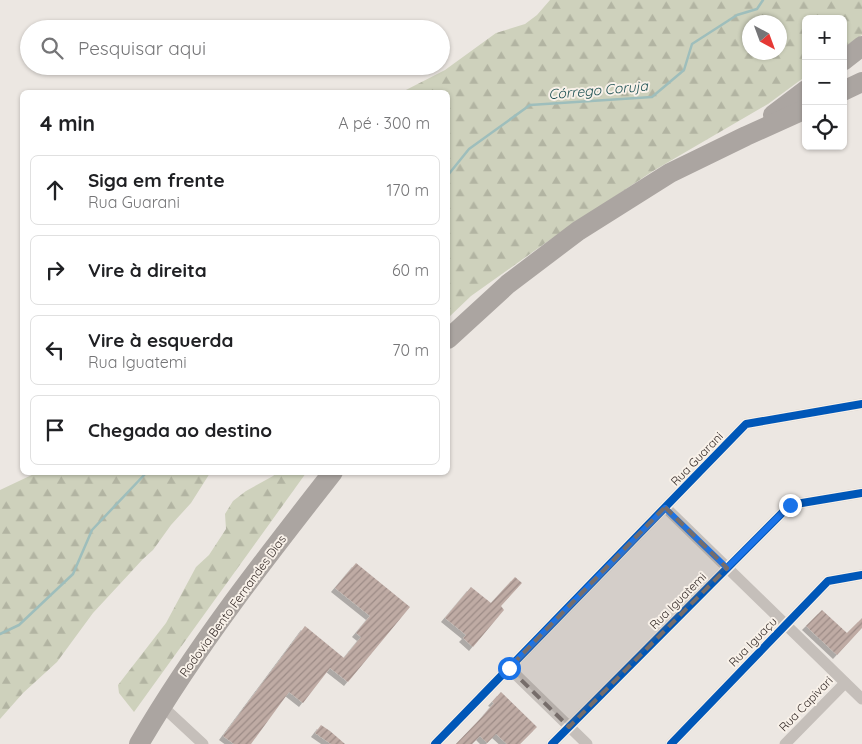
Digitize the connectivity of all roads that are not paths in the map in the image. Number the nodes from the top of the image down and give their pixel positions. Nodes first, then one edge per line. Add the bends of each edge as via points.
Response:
1 (862, 46) edge
2 (844, 60) edge
3 (862, 82) edge
4 (847, 89) edge
5 (802, 93) edge
6 (802, 111) edge
7 (746, 136) junction
8 (450, 337) edge
9 (862, 404) edge
10 (331, 475) edge
11 (862, 493) edge
12 (665, 508) junction
13 (727, 568) junction
14 (862, 575) edge
15 (785, 625) junction
16 (509, 668) junction
17 (845, 683) junction
18 (862, 699) edge
19 (161, 706) junction
20 (569, 727) junction
21 (139, 744) edge
22 (203, 744) edge
23 (435, 744) edge
24 (552, 744) edge
25 (587, 744) edge
26 (671, 744) edge
27 (786, 744) edge

1 - 2 highway
3 - 4 highway
5 - 7 highway
6 - 7 highway
7 - 8 highway via 670,173 578,231 508,284
9 - 12 street, Rua Guarani via 746,424
10 - 19 highway, Rodovia Bento Fernandes Dias via 252,577
11 - 13 street, Rua Iguatemi via 790,505
12 - 13 street
12 - 16 street, Rua Guarani
13 - 15 street
13 - 20 street, Rua Iguatemi
14 - 15 street, Rua Iguaçu via 828,581
15 - 17 street
15 - 26 street, Rua Iguaçu
16 - 20 street
16 - 23 street, Rua Guarani
17 - 18 street
17 - 27 street, Rua Capivari
19 - 21 highway, Rodovia Bento Fernandes Dias
19 - 22 street
20 - 24 street, Rua Iguatemi
20 - 25 street

